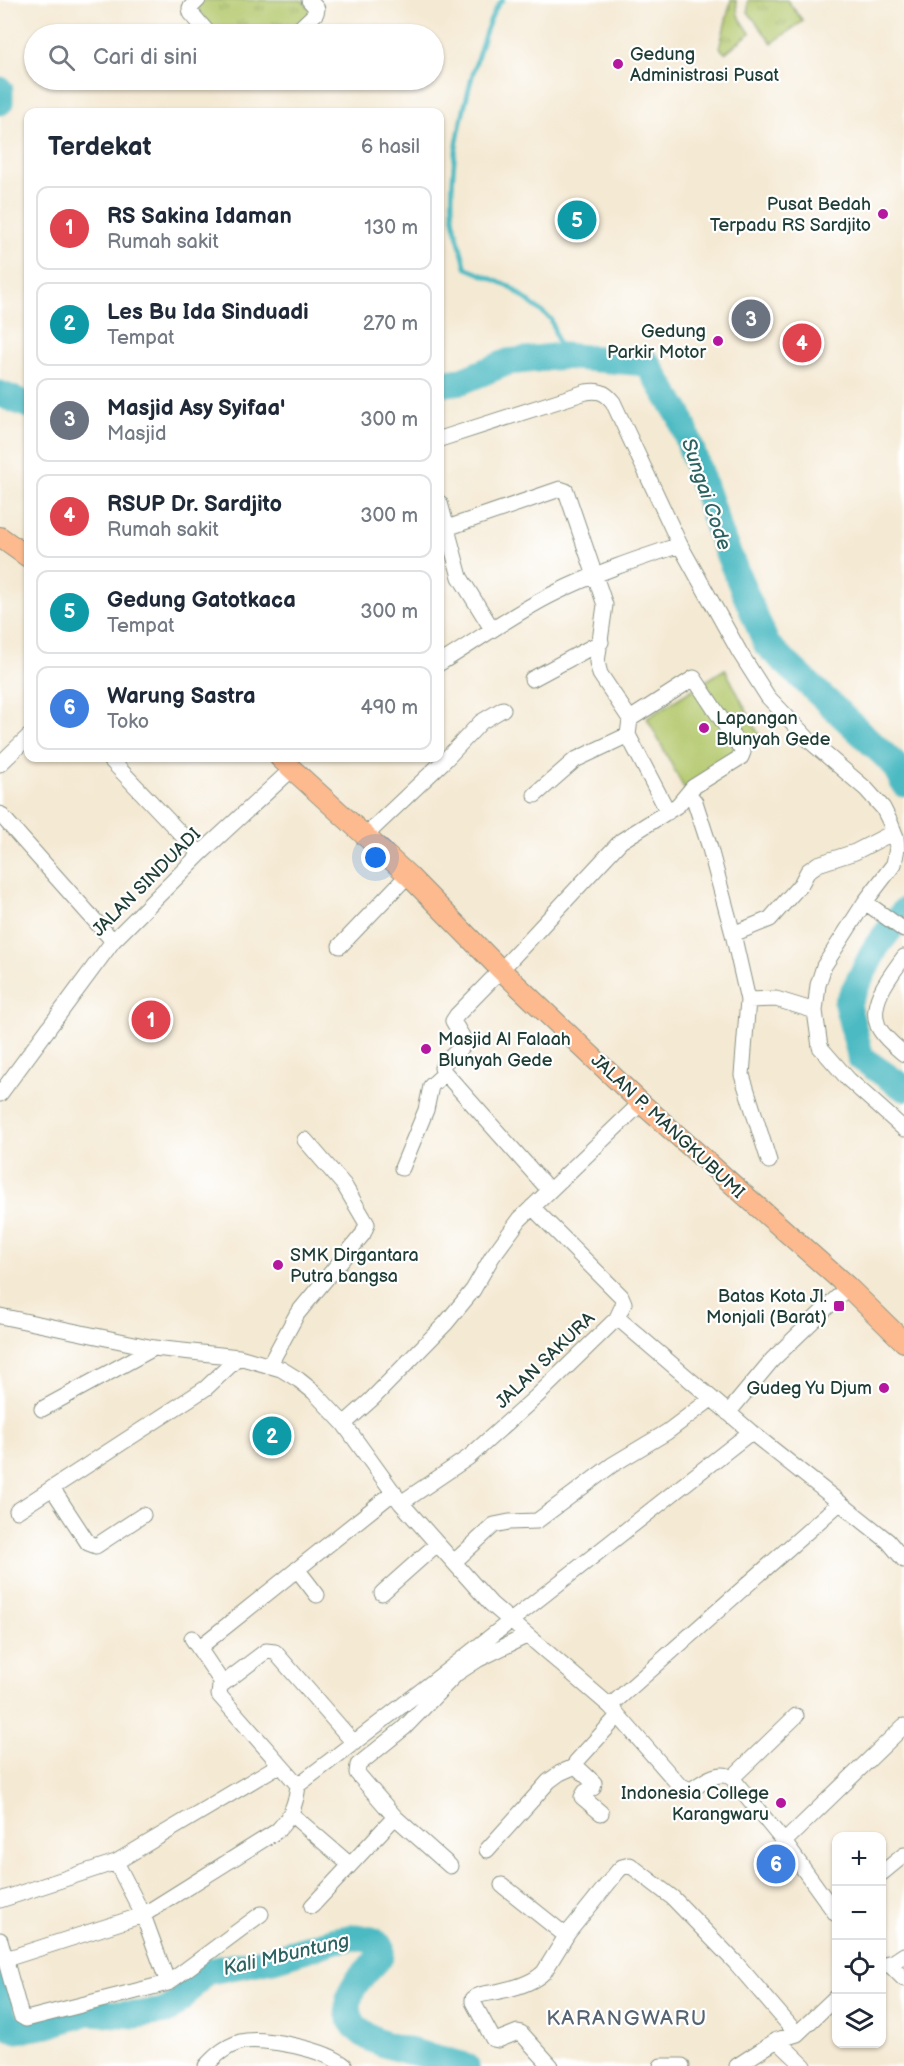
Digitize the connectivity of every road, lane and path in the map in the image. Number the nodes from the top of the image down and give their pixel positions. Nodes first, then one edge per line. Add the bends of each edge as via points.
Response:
1 (198, 0) edge
2 (309, 0) edge
3 (200, 24) edge
4 (305, 24) edge
5 (444, 438) edge
6 (444, 530) edge
7 (444, 533) edge
8 (0, 537) edge
9 (680, 545) junction
10 (24, 554) edge
11 (595, 574) junction
12 (492, 629) junction
13 (601, 642) junction
14 (444, 660) edge
15 (532, 679) dead end
16 (503, 709) dead end
17 (630, 719) junction
18 (628, 735) junction
19 (24, 741) edge
20 (444, 761) edge
21 (113, 762) edge
22 (283, 762) edge
23 (285, 762) edge
24 (443, 762) edge
25 (0, 764) edge
26 (688, 793) junction
27 (535, 795) dead end
28 (668, 812) junction
29 (0, 814) edge
30 (894, 832) junction
31 (366, 835) junction
32 (200, 854) junction
33 (408, 874) junction
34 (869, 905) junction
35 (904, 930) edge
36 (733, 934) junction
37 (113, 940) junction
38 (340, 946) dead end
39 (904, 957) edge
40 (501, 970) junction
41 (748, 1000) junction
42 (815, 1011) junction
43 (904, 1054) edge
44 (445, 1073) junction
45 (0, 1094) edge
46 (641, 1102) junction
47 (904, 1129) edge
48 (305, 1140) dead end
49 (769, 1161) dead end
50 (402, 1168) dead end
51 (549, 1190) junction
52 (532, 1207) junction
53 (848, 1287) junction
54 (0, 1317) edge
55 (616, 1320) junction
56 (904, 1342) edge
57 (154, 1347) junction
58 (239, 1357) junction
59 (269, 1366) junction
60 (711, 1399) junction
61 (42, 1409) dead end
62 (728, 1413) junction
63 (344, 1424) junction
64 (751, 1432) junction
65 (52, 1488) junction
66 (398, 1498) junction
67 (834, 1508) dead end
68 (17, 1511) dead end
69 (144, 1515) dead end
70 (436, 1544) junction
71 (904, 1560) edge
72 (454, 1562) junction
73 (297, 1569) junction
74 (382, 1593) dead end
75 (318, 1595) dead end
76 (510, 1621) junction
77 (526, 1636) junction
78 (223, 1684) junction
79 (614, 1711) junction
80 (796, 1716) dead end
81 (904, 1726) edge
82 (354, 1743) junction
83 (279, 1765) junction
84 (576, 1766) junction
85 (732, 1778) junction
86 (298, 1785) junction
87 (601, 1813) dead end
88 (291, 1814) junction
89 (395, 1817) junction
90 (784, 1842) junction
91 (487, 1850) dead end
92 (904, 1855) edge
93 (116, 1862) junction
94 (349, 1864) junction
95 (450, 1866) dead end
96 (886, 1870) edge
97 (502, 1885) dead end
98 (0, 1900) edge
99 (312, 1906) dead end
100 (832, 1906) edge
101 (261, 1914) dead end
102 (143, 1915) junction
103 (568, 1933) junction
104 (0, 1940) edge
105 (904, 1955) edge
106 (6, 1959) junction
107 (886, 1965) edge
108 (886, 1966) edge
109 (904, 1979) edge
110 (168, 1983) junction
111 (832, 2002) edge
112 (796, 2034) junction
113 (777, 2040) junction
114 (341, 2065) edge
115 (206, 2066) edge
116 (551, 2066) edge
117 (661, 2066) edge
118 (682, 2066) edge
119 (737, 2066) edge
120 (804, 2066) edge

1 - 3 street via 190,8
2 - 4 street via 317,9
5 - 9 street via 586,392 598,390 607,394
6 - 11 street via 562,489
7 - 12 street via 460,577
8 - 10 main road
9 - 11 street
9 - 30 street via 768,697 811,742 866,789 883,808
11 - 12 street
11 - 13 street via 605,605
12 - 14 street
13 - 15 street
13 - 17 street via 597,662 600,674
16 - 20 street via 481,722
17 - 18 street
17 - 26 street via 694,678 743,752
18 - 27 street via 575,760
18 - 28 street
19 - 25 street
21 - 32 street
22 - 32 street, JALAN SINDUADI
23 - 31 main road, JALAN P. MANGKUBUMI
24 - 31 street
26 - 28 street
26 - 36 street via 709,845
28 - 40 street via 621,841
29 - 37 street
30 - 34 street via 894,864
30 - 36 street via 807,871 801,884 770,919
31 - 33 main road, JALAN P. MANGKUBUMI
32 - 37 street, JALAN SINDUADI
33 - 38 street
33 - 40 main road, JALAN P. MANGKUBUMI
34 - 35 street
34 - 42 street via 824,966
36 - 41 street
37 - 45 street, JALAN SINDUADI
39 - 43 street via 884,985 876,1015 880,1029
40 - 44 street via 453,1021 466,1043 444,1063
40 - 46 main road, JALAN P. MANGKUBUMI
41 - 42 street via 776,999
41 - 49 street via 742,1075
42 - 47 street via 820,1047 848,1079
44 - 50 street via 431,1086 426,1110
44 - 51 street
46 - 51 street
46 - 53 main road, JALAN P. MANGKUBUMI
48 - 59 street via 344,1185 367,1224 297,1314
51 - 52 street
52 - 55 street via 621,1296 624,1303
52 - 63 street via 446,1323
53 - 56 main road, JALAN P. MANGKUBUMI
53 - 62 street via 772,1359
54 - 57 street
55 - 60 street, JALAN SAKURA
55 - 66 street, JALAN SAKURA via 469,1457
57 - 58 street
57 - 61 street
58 - 59 street
58 - 65 street via 206,1388
59 - 63 street via 300,1380
60 - 62 street, JALAN SAKURA
60 - 72 street via 537,1521 494,1525
62 - 64 street, JALAN SAKURA
63 - 66 street
64 - 71 street, JALAN SAKURA via 888,1541
64 - 76 street
65 - 68 street
65 - 69 street via 92,1546
66 - 70 street
66 - 73 street, JALAN SAKURA
67 - 79 street
70 - 72 street
70 - 74 street
72 - 76 street
73 - 75 street
73 - 78 street, JALAN SAKURA via 196,1643
76 - 77 street
76 - 82 street
77 - 79 street
77 - 89 street via 456,1674 404,1728 358,1765 357,1773
78 - 82 street via 266,1651 275,1652
78 - 83 street via 219,1695
79 - 84 street
79 - 85 street via 685,1788 691,1790 718,1774
80 - 85 street
81 - 90 street
82 - 86 street
83 - 86 street
83 - 93 street
84 - 87 street via 594,1783 582,1797
84 - 91 street via 549,1781
85 - 90 street
86 - 88 street
88 - 94 street
88 - 102 street via 268,1838
89 - 94 street
89 - 95 street
90 - 100 street
92 - 96 street
93 - 98 street
93 - 102 street
94 - 99 street
97 - 103 street via 560,1931
101 - 110 street
102 - 106 street
102 - 110 street
103 - 112 street via 618,1871 630,1865 673,1898 735,1962
103 - 116 street via 539,1978 473,1999 493,2039 520,2032
104 - 106 street
105 - 107 street
106 - 110 street via 21,2016 26,2019
108 - 109 street
111 - 112 street
112 - 113 street
113 - 119 street
113 - 120 street
114 - 115 street via 284,2043 255,2041 221,2050
117 - 118 street

